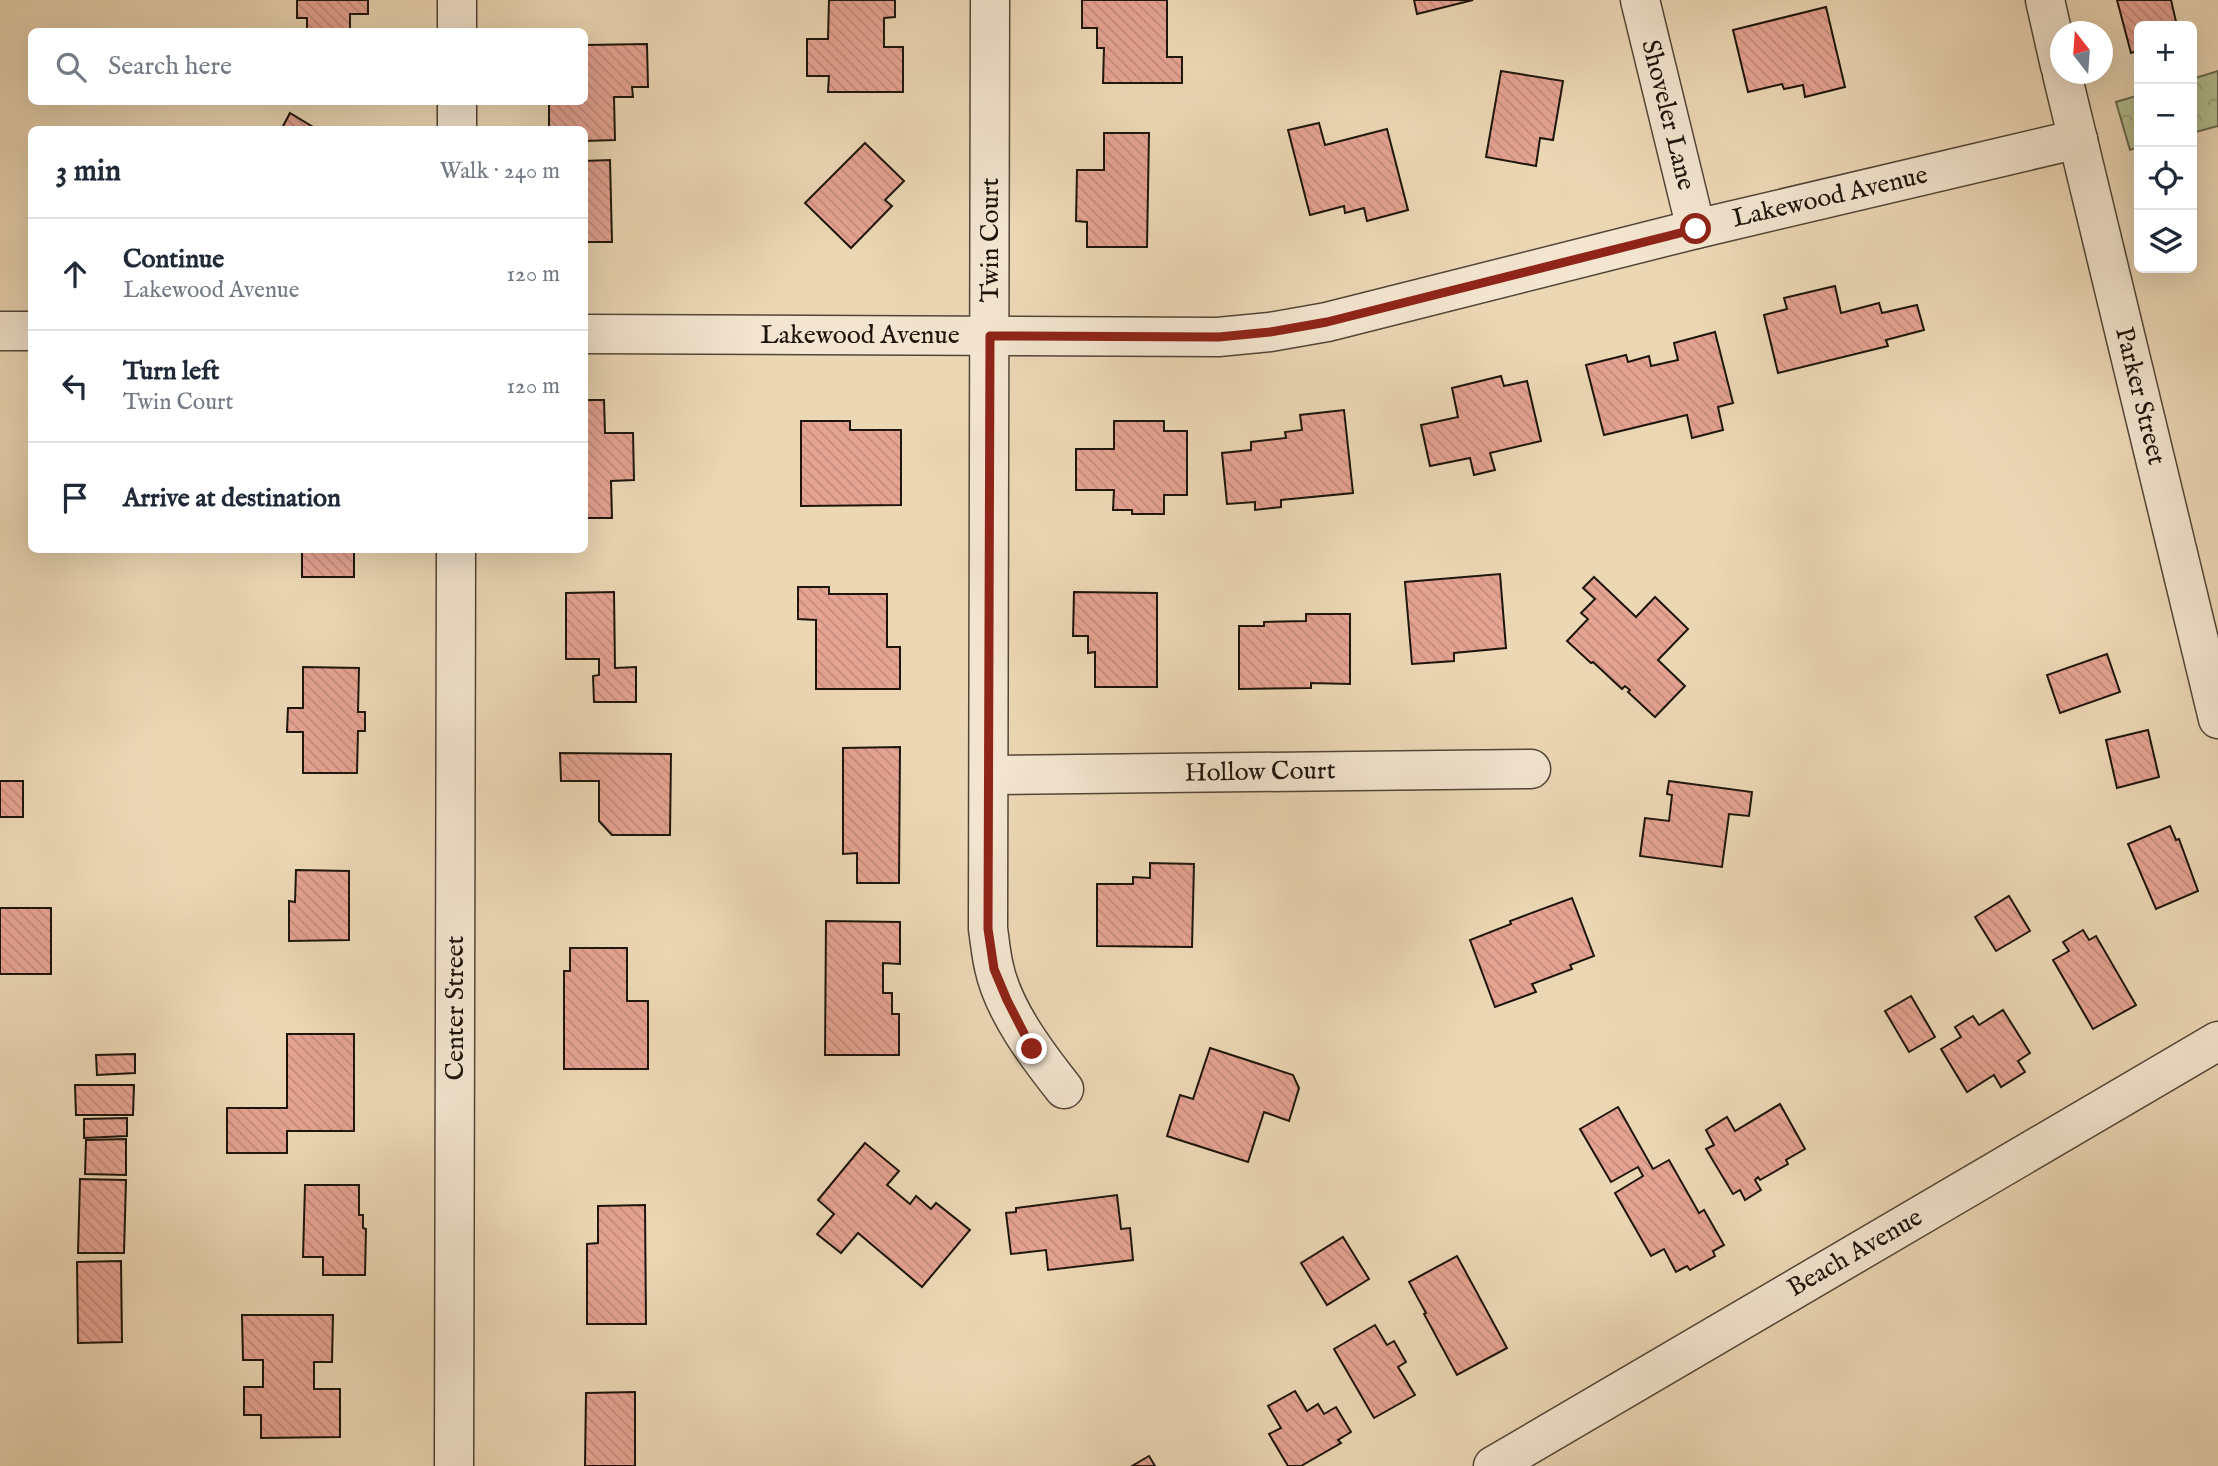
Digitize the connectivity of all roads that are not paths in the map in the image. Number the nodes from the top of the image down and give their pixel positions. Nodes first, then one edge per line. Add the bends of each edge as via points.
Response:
1 (457, 0) edge
2 (990, 0) edge
3 (1640, 0) edge
4 (2045, 0) edge
5 (2050, 22) edge
6 (457, 28) edge
7 (2064, 84) edge
8 (457, 105) edge
9 (457, 126) edge
10 (2078, 139) junction
11 (1696, 229) junction
12 (0, 331) edge
13 (28, 331) edge
14 (588, 334) edge
15 (990, 336) junction
16 (456, 553) edge
17 (2218, 719) edge
18 (1531, 769) dead end
19 (989, 775) junction
20 (2218, 1041) edge
21 (1064, 1088) dead end
22 (454, 1466) edge
23 (1493, 1466) edge

1 - 6 street
2 - 15 street, Twin Court
3 - 11 street, Shoveler Lane
4 - 5 street
7 - 10 street, Parker Street
8 - 9 street
10 - 11 street, Lakewood Avenue
10 - 17 street, Parker Street
11 - 15 street, Lakewood Avenue via 1327,322 1270,332 1219,337
12 - 13 street
14 - 15 street, Lakewood Avenue
15 - 19 street, Twin Court
16 - 22 street, Center Street
18 - 19 street, Hollow Court
19 - 21 street, Twin Court via 988,929 994,969 1032,1049
20 - 23 street, Beach Avenue

